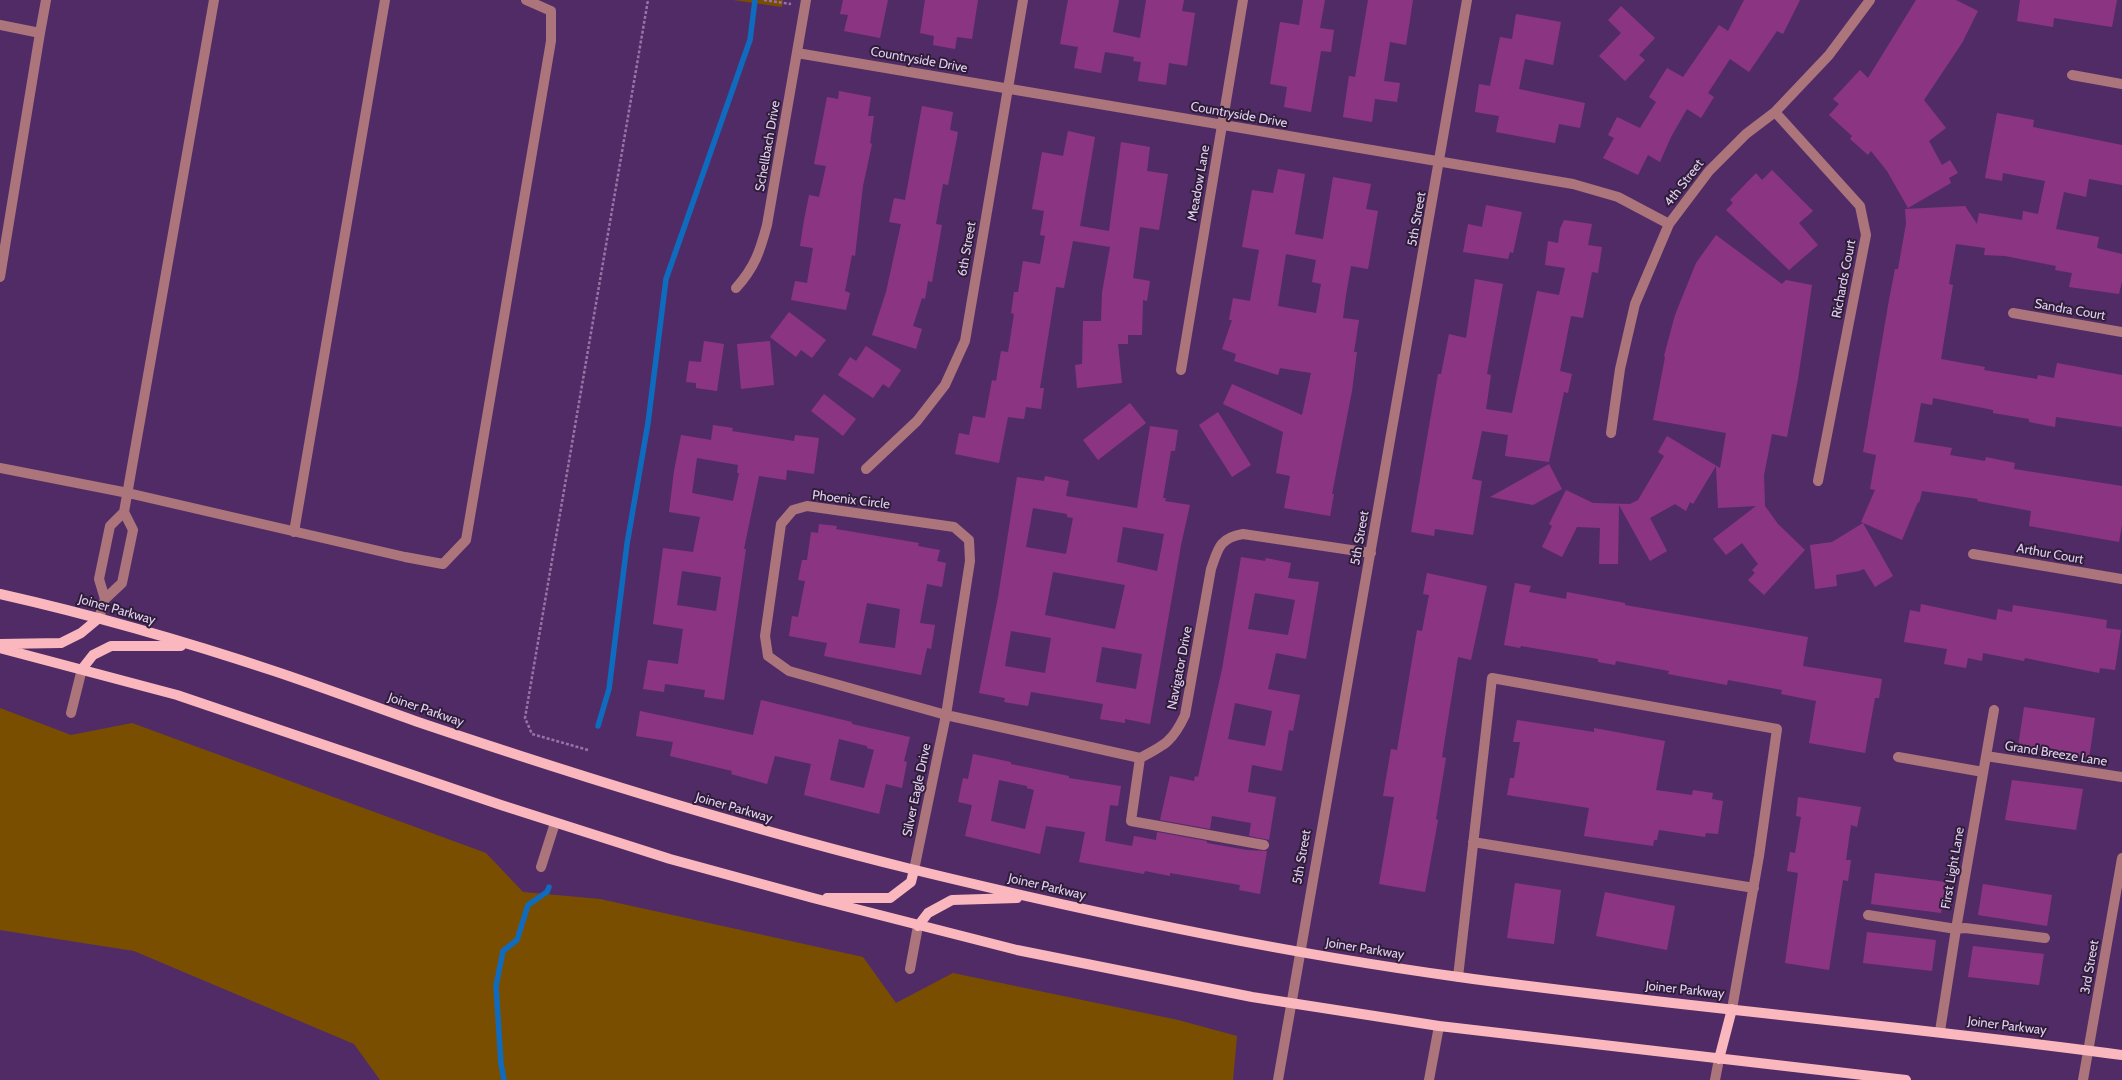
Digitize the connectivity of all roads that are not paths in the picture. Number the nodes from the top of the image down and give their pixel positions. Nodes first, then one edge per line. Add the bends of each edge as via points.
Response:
1 (46, 0) edge
2 (214, 0) edge
3 (385, 0) edge
4 (526, 0) edge
5 (806, 0) edge
6 (1023, 0) edge
7 (1243, 0) edge
8 (1466, 0) edge
9 (1870, 0) edge
10 (0, 25) edge
11 (40, 34) junction
12 (797, 53) junction
13 (2072, 75) dead end
14 (2122, 84) edge
15 (1008, 89) junction
16 (1775, 112) junction
17 (1222, 125) junction
18 (1440, 162) junction
19 (1669, 224) junction
20 (0, 277) edge
21 (736, 288) dead end
22 (2013, 313) dead end
23 (2122, 332) edge
24 (1181, 370) dead end
25 (1611, 433) dead end
26 (0, 468) edge
27 (866, 469) dead end
28 (1818, 481) dead end
29 (128, 493) junction
30 (124, 512) junction
31 (294, 532) junction
32 (1371, 553) junction
33 (1973, 554) dead end
34 (2122, 579) edge
35 (0, 594) edge
36 (105, 599) junction
37 (99, 618) junction
38 (0, 644) edge
39 (194, 646) junction
40 (0, 648) edge
41 (82, 669) junction
42 (1994, 710) dead end
43 (71, 713) dead end
44 (946, 716) junction
45 (1986, 756) junction
46 (1898, 757) dead end
47 (1140, 758) junction
48 (1983, 772) junction
49 (2122, 777) edge
50 (555, 823) junction
51 (1473, 842) junction
52 (1264, 845) dead end
53 (2122, 858) edge
54 (541, 867) dead end
55 (914, 870) junction
56 (1754, 888) junction
57 (1030, 897) junction
58 (813, 898) junction
59 (1868, 915) dead end
60 (918, 926) junction
61 (1956, 929) junction
62 (2045, 938) dead end
63 (1300, 952) junction
64 (910, 969) dead end
65 (1458, 977) junction
66 (1291, 1003) junction
67 (1732, 1008) junction
68 (1439, 1026) junction
69 (1940, 1031) junction
70 (2088, 1050) junction
71 (2122, 1055) edge
72 (1719, 1059) junction
73 (1278, 1080) edge
74 (1429, 1080) edge
75 (1715, 1080) edge
76 (1906, 1080) edge
77 (2083, 1080) edge

1 - 11 street
2 - 29 street
3 - 31 street
4 - 31 street via 551,11 551,41 466,540 443,564
5 - 12 street, Schellbach Drive
6 - 15 street, 6th Street
7 - 17 street, Meadow Lane
8 - 18 street, 5th Street
9 - 16 street, 4th Street via 1829,55
10 - 11 street
11 - 20 street
12 - 15 street, Countryside Drive
12 - 21 street, Schellbach Drive via 768,225 760,254 750,272
13 - 14 street
15 - 17 street, Countryside Drive
15 - 27 street, 6th Street via 965,341 945,385 917,422
16 - 19 street, 4th Street via 1746,134 1709,171
16 - 28 street, Richards Court via 1860,206 1866,235
17 - 18 street, Countryside Drive
17 - 24 street, Meadow Lane
18 - 19 street, Countryside Drive via 1573,184 1618,197
18 - 32 street, 5th Street
19 - 25 street, 4th Street via 1636,304 1620,369
22 - 23 street, Sandra Court
26 - 29 street
29 - 30 street
29 - 31 street
30 - 36 street via 110,526 99,579
30 - 36 street via 133,530 122,583
32 - 47 street, Navigator Drive via 1242,534 1231,536 1219,546 1211,569 1185,715 1177,733 1163,746
32 - 63 street, 5th Street via 1338,725
33 - 34 street, Arthur Court
35 - 37 main road, Joiner Parkway
36 - 37 street
37 - 38 main road via 81,633 61,643
37 - 39 main road, Joiner Parkway
39 - 41 main road via 110,646 93,655
39 - 55 main road, Joiner Parkway via 624,789
40 - 41 main road
41 - 43 street
41 - 50 main road via 177,695
42 - 45 street, First Light Lane
44 - 44 street, Phoenix Circle via 789,671 768,656 765,636 781,524 793,510 807,506 954,527 969,540 970,561
44 - 47 street
44 - 55 street, Silver Eagle Drive
45 - 48 street, First Light Lane
45 - 49 street, Grand Breeze Lane
46 - 48 street
47 - 52 street via 1131,821
48 - 61 street, First Light Lane
50 - 54 street
50 - 58 main road via 670,859
51 - 56 street
51 - 56 street via 1492,678 1777,729
51 - 65 street
53 - 70 street, 3rd Street
55 - 57 main road, Joiner Parkway
55 - 58 main road via 911,882 890,898
56 - 67 street
57 - 60 main road via 952,900 928,913
57 - 63 main road, Joiner Parkway
58 - 60 main road
59 - 61 street
60 - 64 street
60 - 66 main road via 1123,972
61 - 62 street
61 - 69 street, First Light Lane
63 - 65 main road, Joiner Parkway
63 - 66 street, 5th Street
65 - 67 main road, Joiner Parkway
66 - 68 main road
66 - 73 street, 5th Street
67 - 69 main road, Joiner Parkway
67 - 72 main road
68 - 72 main road
68 - 74 street
69 - 70 main road, Joiner Parkway
70 - 71 main road, Joiner Parkway
70 - 77 street, 3rd Street
72 - 75 street
72 - 76 main road

